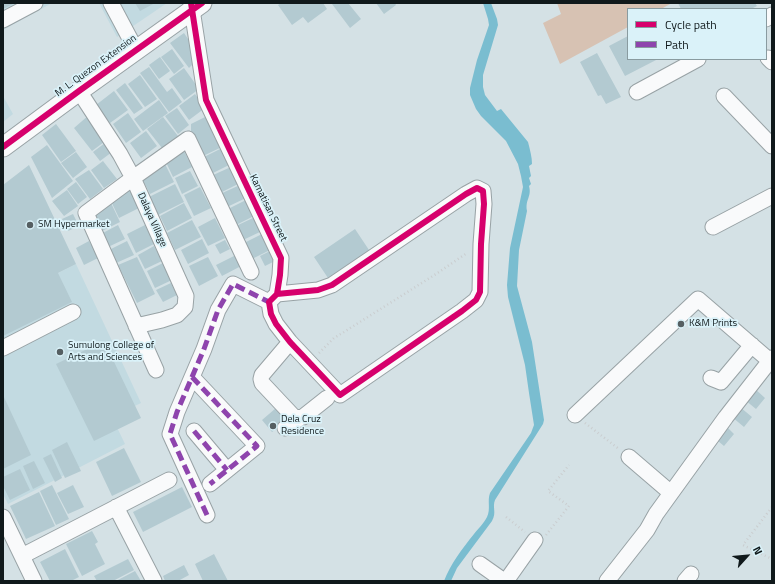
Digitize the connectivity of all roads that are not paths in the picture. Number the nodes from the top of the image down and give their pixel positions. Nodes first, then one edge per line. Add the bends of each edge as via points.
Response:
1 (34, 3) edge
2 (111, 3) edge
3 (195, 5) edge
4 (3, 20) edge
5 (136, 50) junction
6 (696, 60) edge
7 (79, 91) junction
8 (637, 92) dead end
9 (724, 96) dead end
10 (5, 142) edge
11 (772, 146) edge
12 (133, 178) junction
13 (772, 196) edge
14 (713, 227) dead end
15 (251, 272) dead end
16 (273, 298) junction
17 (73, 312) dead end
18 (136, 326) junction
19 (290, 342) junction
20 (752, 346) junction
21 (3, 348) edge
22 (771, 359) edge
23 (156, 370) dead end
24 (192, 377) junction
25 (712, 378) dead end
26 (333, 396) junction
27 (575, 415) road end
28 (300, 418) junction
29 (285, 428) dead end
30 (194, 431) dead end
31 (628, 457) road end
32 (227, 470) junction
33 (169, 480) dead end
34 (210, 484) dead end
35 (671, 493) junction
36 (116, 507) junction
37 (207, 516) dead end
38 (3, 517) edge
39 (536, 540) road end
40 (22, 556) junction
41 (480, 564) dead end
42 (34, 581) edge
43 (154, 581) edge
44 (505, 581) edge
45 (606, 581) edge

1 - 4 street
2 - 5 street
3 - 5 main road, M. L. Quezon Extension
3 - 16 street, Kamatisan Street via 206,100 281,258 280,275
5 - 7 main road, M. L. Quezon Extension
6 - 8 street
7 - 10 main road, M. L. Quezon Extension
7 - 12 street, Dalaya Village
9 - 11 street
12 - 15 street via 188,139
12 - 18 street via 86,213
12 - 18 street, Dalaya Village via 186,296 186,307 177,315
13 - 14 street
16 - 19 street, Kamatisan Street via 271,314
16 - 24 street via 233,284 218,310
16 - 26 street via 332,285 466,194 477,188 483,191 480,292 476,300
17 - 21 street
18 - 23 street
19 - 26 street, Kamatisan Street via 310,363
19 - 28 street via 261,379 293,416
20 - 22 street
20 - 25 street via 721,382
20 - 27 street via 698,299
22 - 35 street
24 - 32 street via 257,446
24 - 37 street via 170,434
26 - 28 street
28 - 29 street
30 - 32 street
31 - 35 street
32 - 34 street
33 - 36 street
35 - 45 street via 648,530
36 - 40 street
36 - 43 street
38 - 40 street
39 - 44 street
40 - 42 street
41 - 44 street

